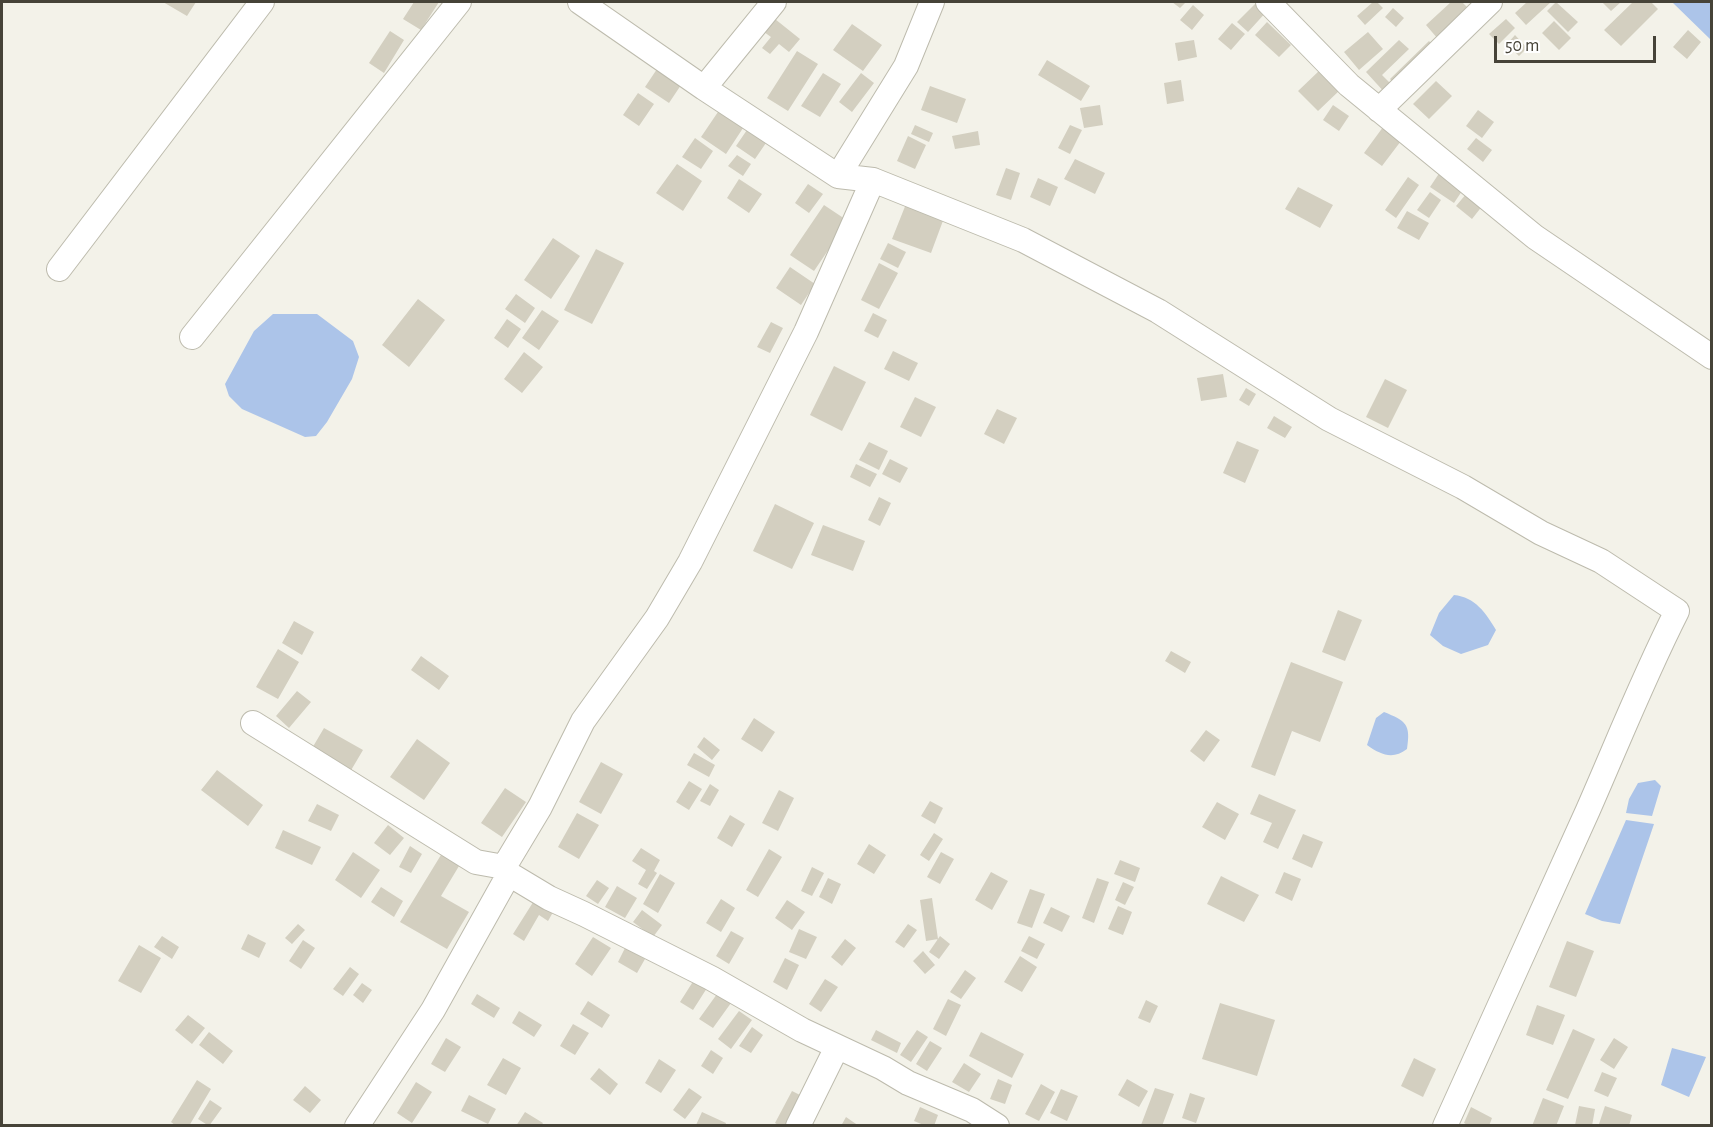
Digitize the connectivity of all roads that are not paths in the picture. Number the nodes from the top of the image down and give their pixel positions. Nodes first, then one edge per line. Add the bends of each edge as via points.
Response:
1 (262, 2) edge
2 (459, 2) edge
3 (580, 2) edge
4 (774, 2) edge
5 (932, 2) edge
6 (1268, 2) edge
7 (1490, 2) edge
8 (704, 88) junction
9 (1379, 110) junction
10 (838, 176) junction
11 (873, 180) junction
12 (59, 269) dead end
13 (192, 337) dead end
14 (1712, 357) edge
15 (253, 723) dead end
16 (507, 870) junction
17 (837, 1047) junction
18 (357, 1125) edge
19 (798, 1125) edge
20 (997, 1125) edge
21 (1445, 1125) edge

1 - 12 street
2 - 13 street
3 - 8 street
4 - 8 street
5 - 10 street via 906,66
6 - 9 street via 1349,85
7 - 9 street
8 - 10 street
9 - 14 street via 1535,237
10 - 11 street
11 - 16 street via 806,332 690,562 657,618 584,721
11 - 21 street via 1023,240 1158,311 1329,419 1463,487 1540,533 1602,561 1677,611
15 - 16 street via 476,862
16 - 17 street via 549,898 711,978
16 - 18 street via 433,1010
17 - 19 street
17 - 20 street

